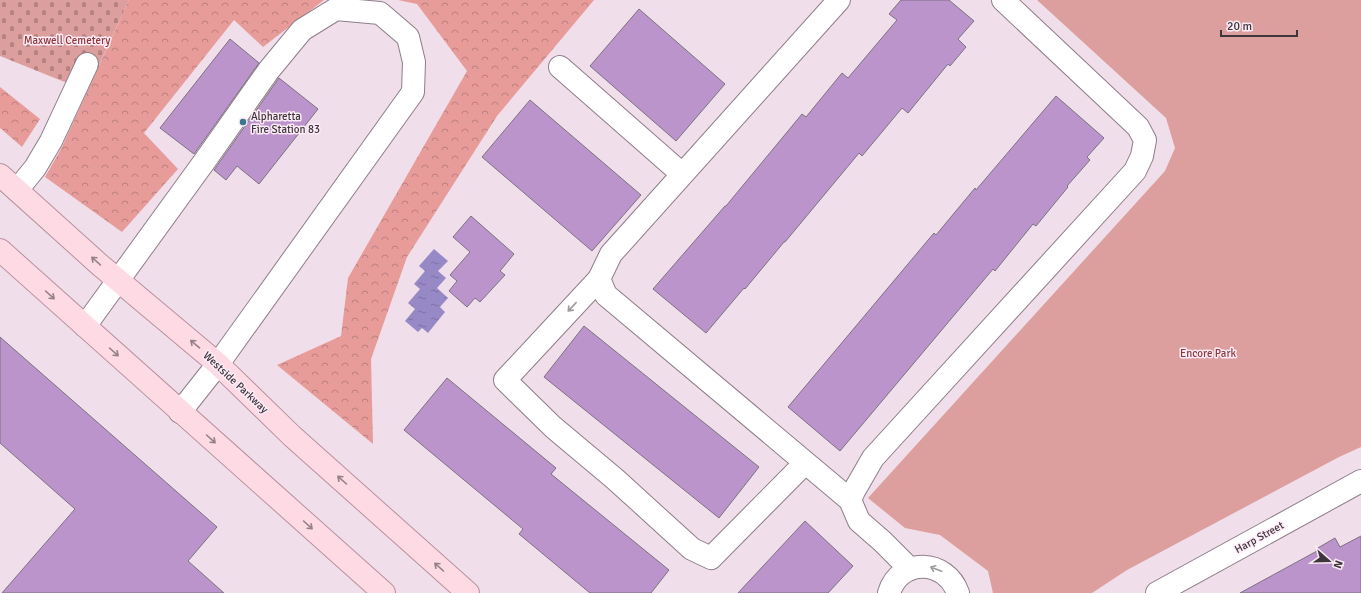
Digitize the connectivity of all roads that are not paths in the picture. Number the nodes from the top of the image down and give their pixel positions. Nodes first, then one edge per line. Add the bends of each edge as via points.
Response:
1 (839, 0) edge
2 (1003, 0) edge
3 (87, 64) dead end
4 (560, 67) dead end
5 (682, 174) junction
6 (0, 175) edge
7 (17, 190) junction
8 (0, 250) edge
9 (0, 259) edge
10 (26, 274) junction
11 (599, 279) junction
12 (118, 280) junction
13 (85, 326) junction
14 (218, 364) junction
15 (180, 412) junction
16 (805, 463) junction
17 (1361, 481) edge
18 (850, 500) junction
19 (910, 569) junction
20 (384, 593) edge
21 (468, 593) edge
22 (889, 593) edge
23 (958, 593) edge
24 (1157, 593) edge

1 - 5 street
2 - 18 street via 1138,128 1145,140 1142,156 1131,175 873,458
3 - 7 street via 51,141 35,168
4 - 5 street
5 - 11 street via 611,254
6 - 7 main road, Westside Parkway
12 -> 7 main road, Westside Parkway
8 - 10 main road
9 - 10 main road
10 -> 13 main road
11 - 16 street via 606,295
11 -> 16 street via 505,380 553,427 692,549 711,558
12 - 13 street
14 -> 12 main road, Westside Parkway
12 - 14 street via 269,70 302,30 336,10 380,13 408,37 414,62 413,92
13 -> 15 main road
14 - 15 street
21 -> 14 main road, Westside Parkway via 292,436
15 -> 20 main road
16 - 18 street
17 - 24 street, Harp Street
18 - 19 street via 859,521
19 - 22 street via 895,580
23 -> 19 street via 948,576 938,569 926,566

